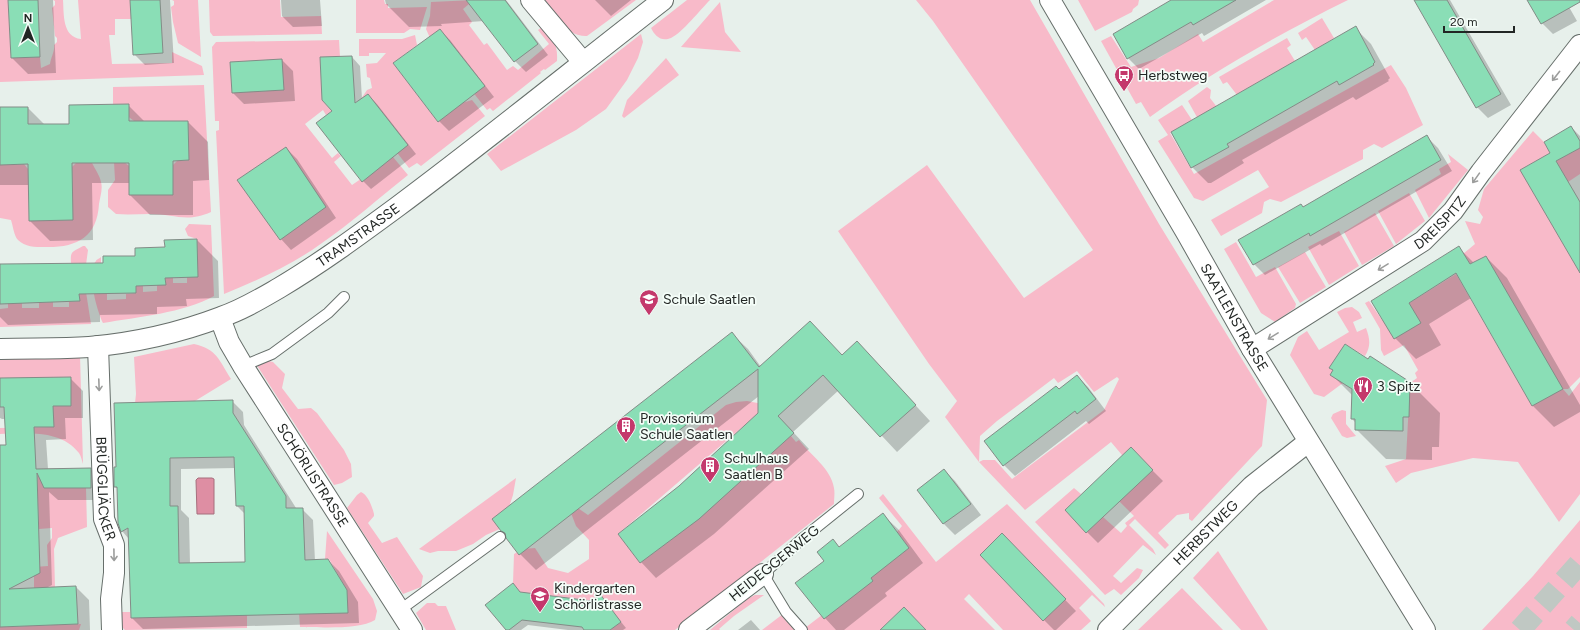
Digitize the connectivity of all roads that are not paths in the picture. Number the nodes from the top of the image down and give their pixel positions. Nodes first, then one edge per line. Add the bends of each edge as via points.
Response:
1 (531, 0) edge
2 (663, 0) edge
3 (1050, 0) edge
4 (1580, 45) edge
5 (583, 62) junction
6 (344, 297) dead end
7 (220, 318) junction
8 (98, 346) junction
9 (0, 349) edge
10 (1252, 349) junction
11 (243, 366) junction
12 (1308, 442) junction
13 (858, 494) dead end
14 (500, 537) dead end
15 (762, 574) junction
16 (400, 610) junction
17 (112, 630) edge
18 (412, 630) edge
19 (689, 630) edge
20 (802, 630) edge
21 (1108, 630) edge
22 (1425, 630) edge

1 - 5 street
2 - 5 street, TRAMSTRASSE
3 - 10 street, SAATLENSTRASSE
4 -> 10 street, DREISPITZ via 1453,211 1423,241
5 - 7 street, TRAMSTRASSE via 476,148 342,248 248,306
6 - 11 lane via 328,313 272,354
7 - 8 street, TRAMSTRASSE via 134,341
7 - 11 street, SCHÖRLISTRASSE via 229,342
8 - 9 street, TRAMSTRASSE
8 -> 17 street, BRÜGGLIÄCKER via 104,519 114,545
10 - 12 street, SAATLENSTRASSE
11 - 16 street, SCHÖRLISTRASSE
12 - 21 street, HERBSTWEG via 1252,486
12 - 22 street, SAATLENSTRASSE
13 - 15 lane, HEIDEGGERWEG
14 - 16 lane
15 - 19 street, HEIDEGGERWEG
15 - 20 lane via 786,612
16 - 18 street, SCHÖRLISTRASSE

